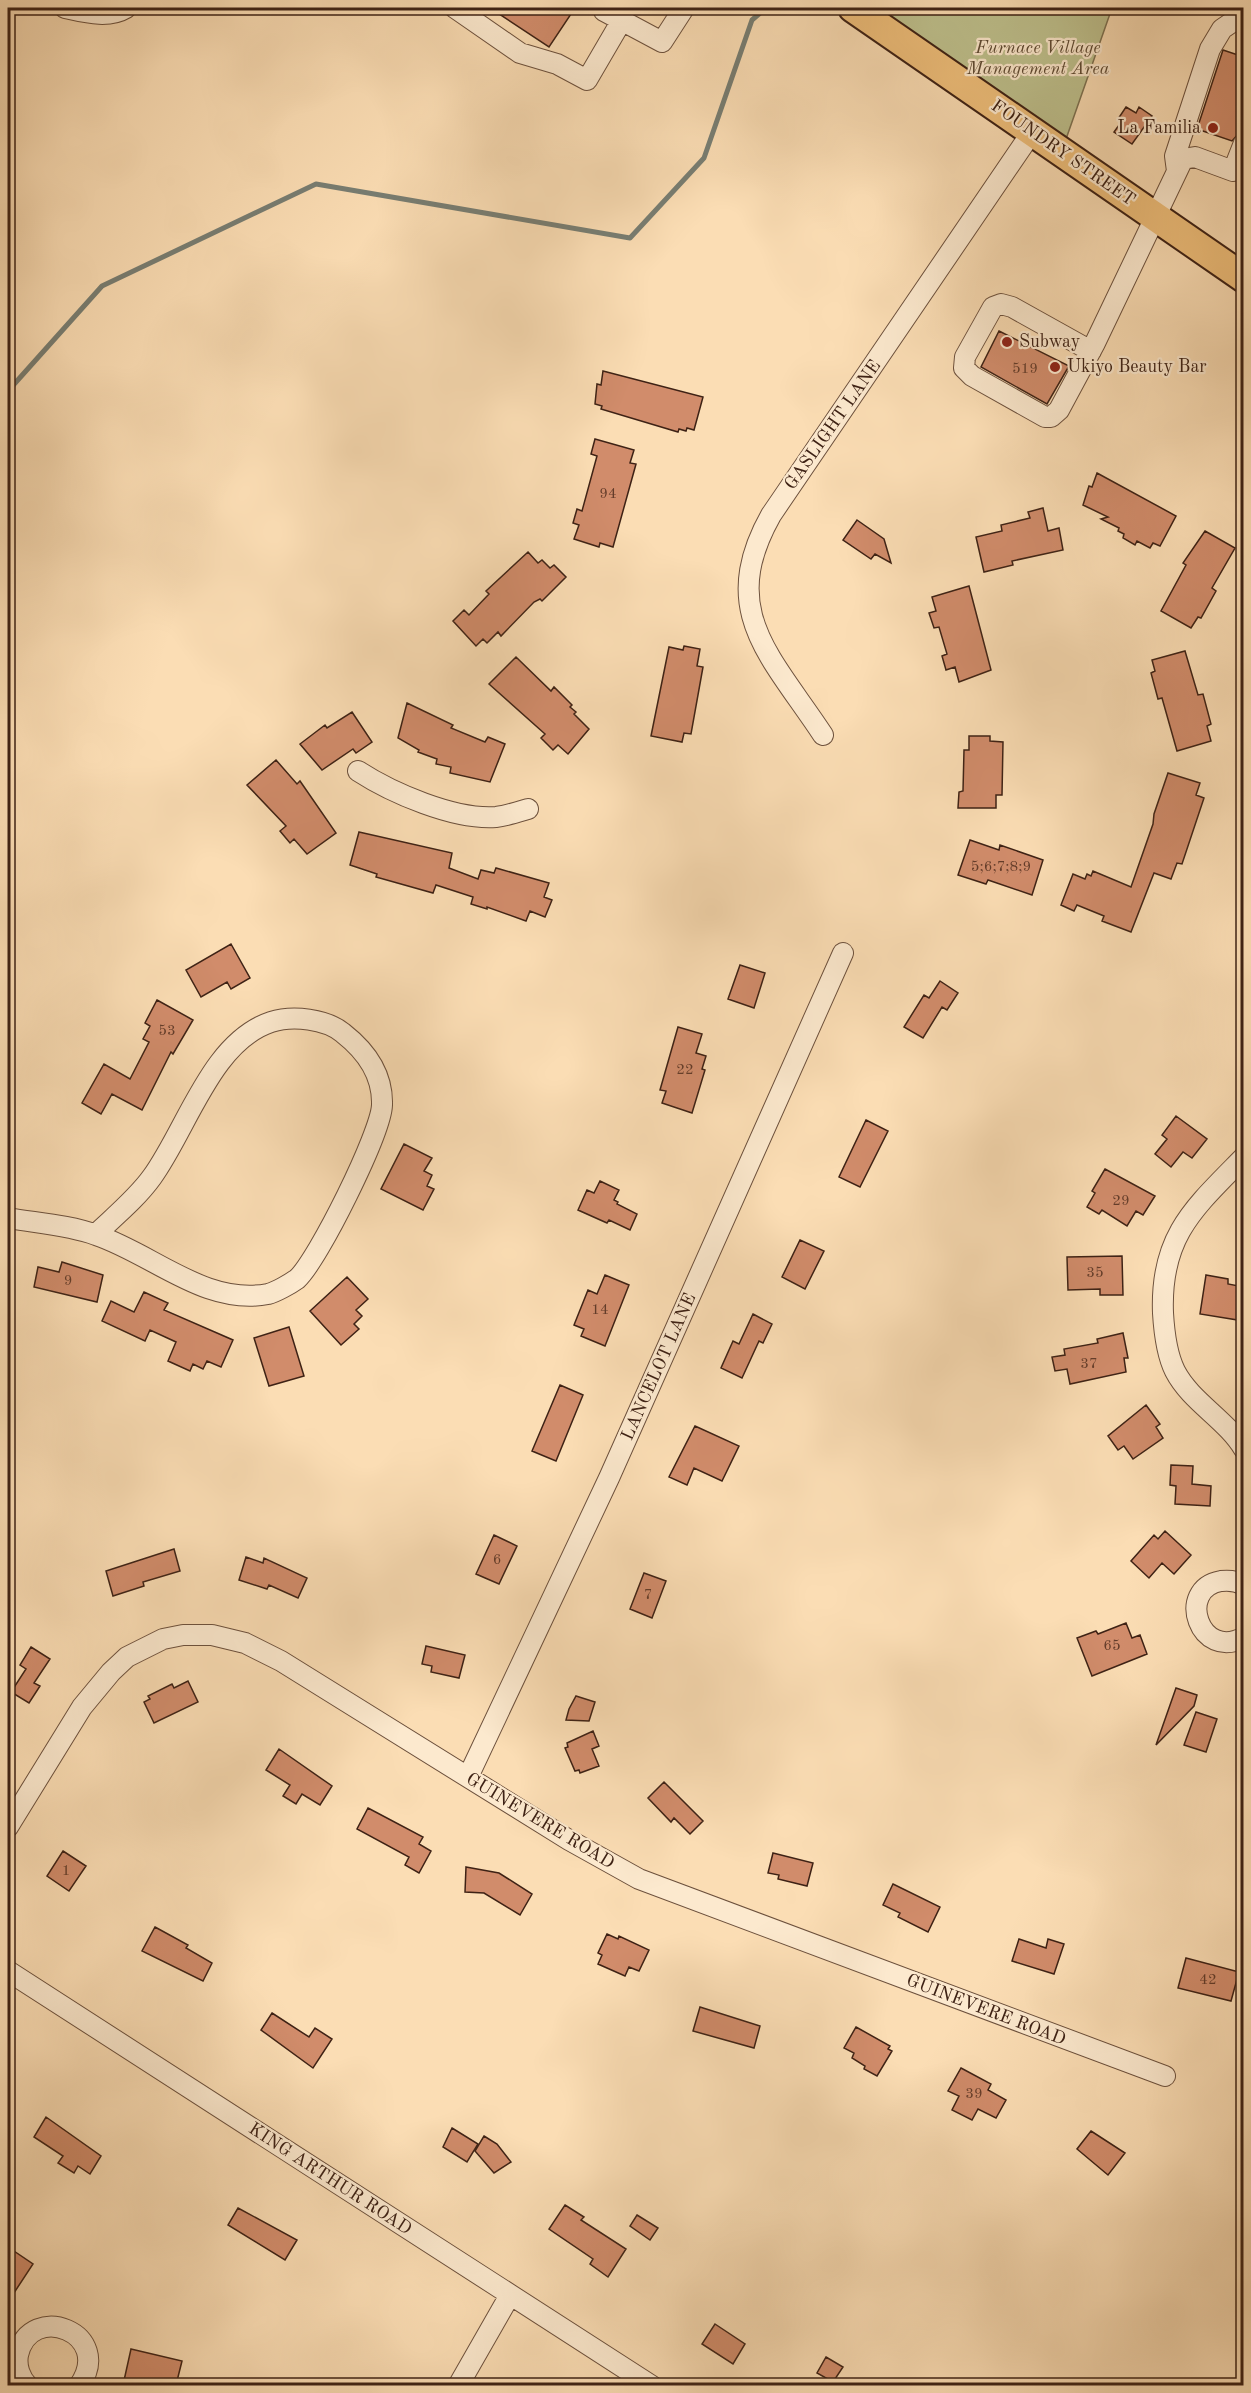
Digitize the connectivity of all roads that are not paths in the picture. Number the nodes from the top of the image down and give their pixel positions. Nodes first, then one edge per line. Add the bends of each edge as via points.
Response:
1 (65, 8) edge
2 (126, 8) edge
3 (455, 8) edge
4 (606, 8) edge
5 (684, 8) edge
6 (853, 8) edge
7 (1244, 14) edge
8 (622, 20) junction
9 (1032, 132) junction
10 (1244, 143) edge
11 (1177, 171) junction
12 (1156, 218) junction
13 (1244, 278) edge
14 (1091, 351) junction
15 (823, 735) dead end
16 (358, 771) dead end
17 (528, 809) dead end
18 (843, 953) dead end
19 (1244, 1157) edge
20 (8, 1218) edge
21 (96, 1234) junction
22 (1244, 1449) edge
23 (1242, 1579) edge
24 (1244, 1637) edge
25 (468, 1777) junction
26 (8, 1827) edge
27 (8, 1971) edge
28 (1165, 2076) dead end
29 (510, 2295) junction
30 (14, 2346) edge
31 (28, 2385) edge
32 (79, 2385) edge
33 (458, 2385) edge
34 (652, 2385) edge

1 - 2 street via 92,14
3 - 8 street via 520,53 557,64 587,80
4 - 8 street via 604,11
5 - 8 street via 662,42
6 - 9 highway, FOUNDRY STREET
7 - 11 street via 1222,29 1210,49 1175,156
9 - 12 highway, FOUNDRY STREET
9 - 15 street, GASLIGHT LANE via 771,515 754,548 748,580 753,624
10 - 11 street via 1233,171 1195,157 1183,159
11 - 12 street
12 - 13 highway, FOUNDRY STREET
12 - 14 street
14 - 14 street via 1059,410 1051,417 972,376 964,368 965,357 993,306 1001,304
16 - 17 street via 444,810 496,817
18 - 25 street, LANCELOT LANE via 614,1468
19 - 22 street via 1187,1217 1171,1247 1162,1284 1164,1325 1175,1370
20 - 21 street
21 - 21 street via 210,1289 241,1297 271,1293 297,1279 315,1256 374,1139 382,1105 377,1073 361,1047 335,1026 303,1019 272,1022 244,1035 223,1056 151,1179
23 - 24 street via 1208,1587 1200,1595 1196,1616 1200,1627 1217,1641
25 - 26 street, GUINEVERE ROAD via 282,1661 245,1643 212,1635 183,1635 144,1647 111,1672 82,1707
25 - 28 street, GUINEVERE ROAD via 639,1879
27 - 29 street, KING ARTHUR ROAD
29 - 33 street
29 - 34 street, KING ARTHUR ROAD
30 - 31 street via 19,2372
30 - 32 street via 46,2326 68,2329 84,2344 88,2355 88,2366

